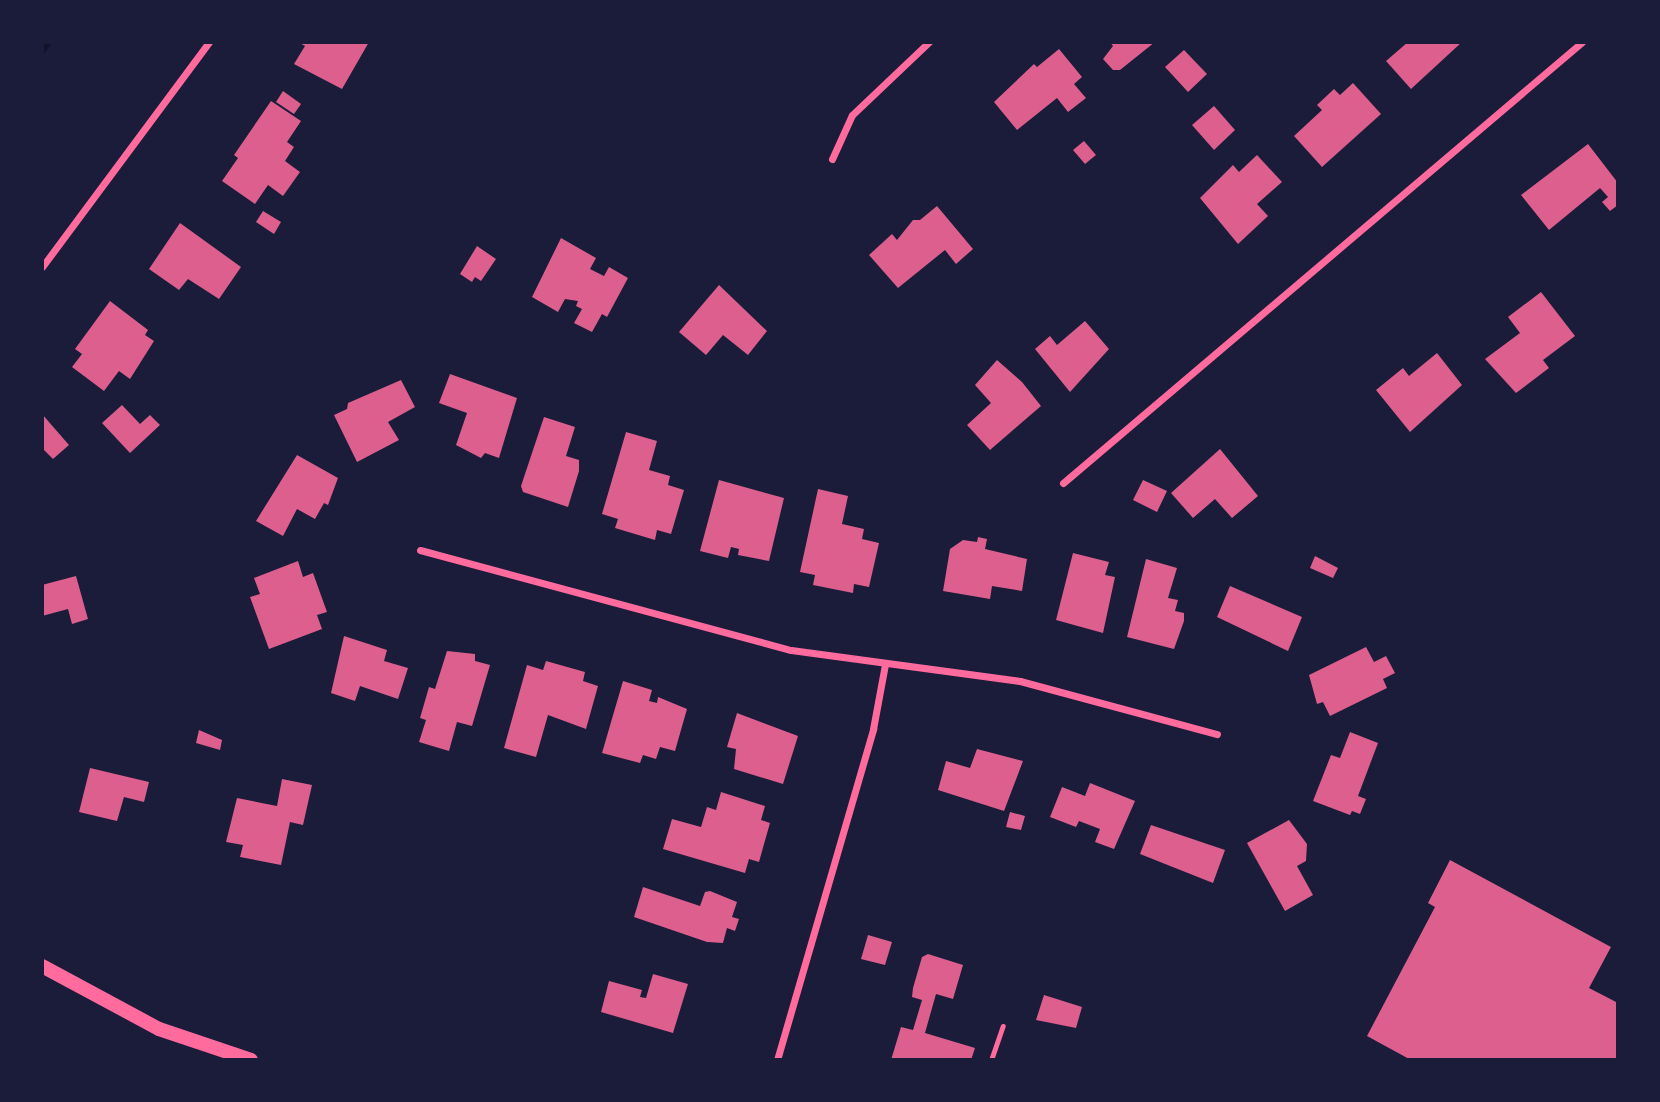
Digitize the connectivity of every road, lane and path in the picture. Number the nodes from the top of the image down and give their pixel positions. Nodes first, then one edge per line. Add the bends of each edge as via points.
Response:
1 (209, 42) edge
2 (929, 42) edge
3 (1582, 42) edge
4 (831, 159) dead end
5 (42, 267) edge
6 (1063, 483) dead end
7 (420, 550) dead end
8 (885, 664) junction
9 (1217, 734) dead end
10 (42, 966) edge
11 (1003, 1026) dead end
12 (251, 1060) edge
13 (776, 1060) edge
14 (991, 1060) edge

1 - 5 street
2 - 4 street via 852,114
3 - 6 street
7 - 8 street via 791,650
8 - 9 street via 1020,681
8 - 13 street via 873,729
10 - 12 main road via 159,1029
11 - 14 lane

